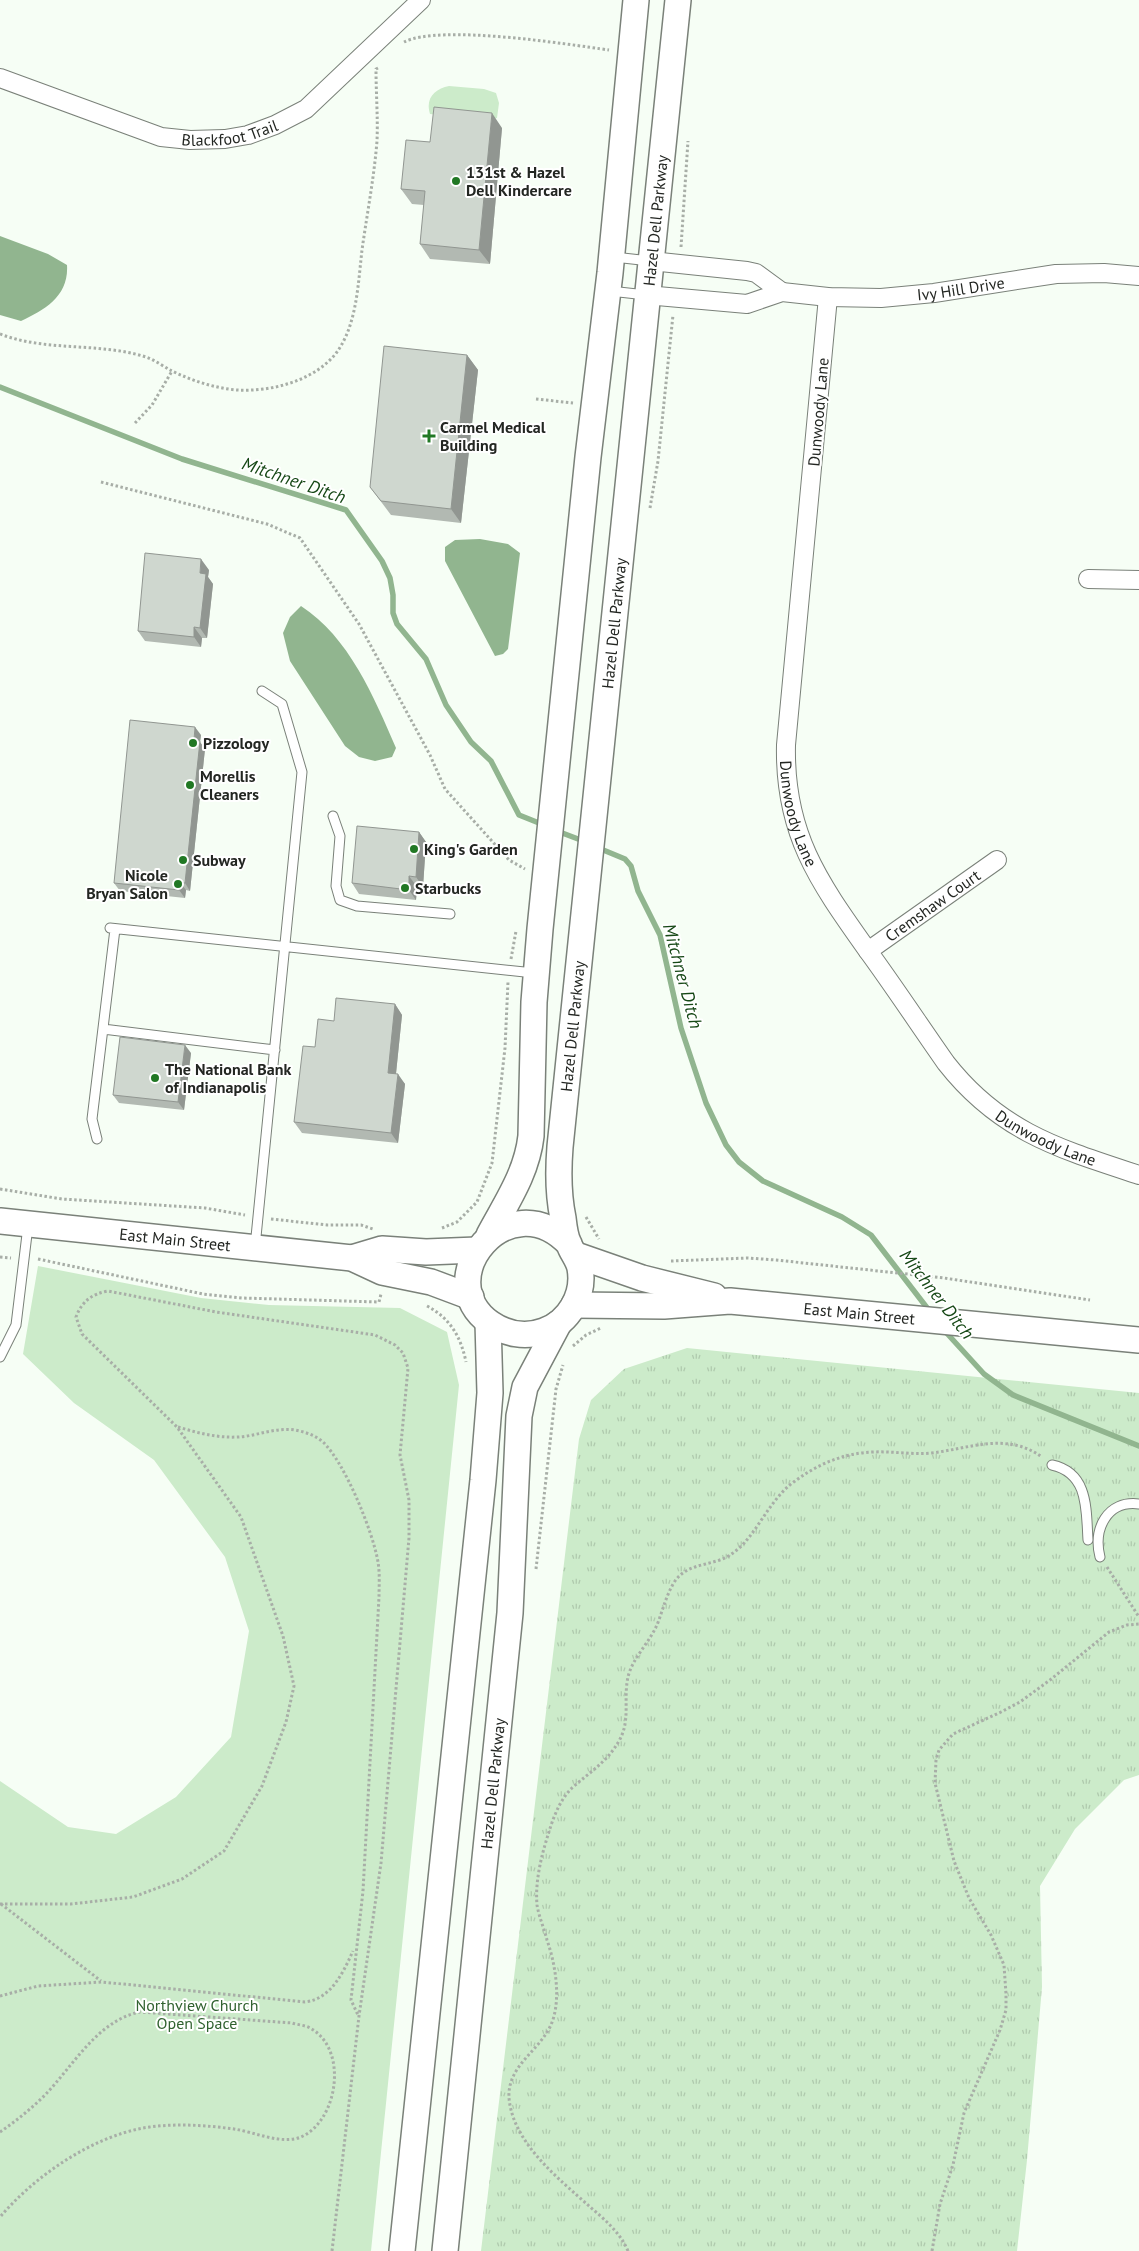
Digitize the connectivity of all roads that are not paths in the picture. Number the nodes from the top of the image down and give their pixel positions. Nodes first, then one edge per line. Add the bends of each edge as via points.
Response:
1 (421, 0) edge
2 (636, 0) edge
3 (678, 0) edge
4 (0, 78) edge
5 (611, 257) junction
6 (651, 261) junction
7 (1139, 276) edge
8 (608, 291) junction
9 (782, 292) junction
10 (646, 296) junction
11 (828, 297) junction
12 (1088, 579) dead end
13 (1139, 580) edge
14 (262, 692) dead end
15 (334, 816) dead end
16 (997, 860) dead end
17 (450, 914) dead end
18 (285, 948) junction
19 (868, 951) junction
20 (536, 973) junction
21 (103, 1029) junction
22 (275, 1050) junction
23 (98, 1139) dead end
24 (1139, 1175) edge
25 (0, 1221) edge
26 (28, 1224) junction
27 (483, 1243) junction
28 (255, 1248) junction
29 (572, 1250) junction
30 (352, 1258) junction
31 (471, 1297) junction
32 (730, 1301) junction
33 (567, 1314) junction
34 (488, 1322) junction
35 (1139, 1340) edge
36 (0, 1357) edge
37 (1052, 1465) road end
38 (1139, 1504) edge
39 (1088, 1540) dead end
40 (1100, 1557) road end
41 (402, 2251) edge
42 (445, 2251) edge

1 - 4 street, Blackfoot Trail via 306,109 248,136 225,140 160,137
2 - 5 main road, Hazel Dell Parkway
3 - 6 main road, Hazel Dell Parkway
5 - 6 lane
5 - 8 main road, Hazel Dell Parkway
6 - 9 street, Ivy Hill Drive via 756,273
6 - 10 main road, Hazel Dell Parkway
7 - 11 street, Ivy Hill Drive via 1056,274 906,296
8 - 10 lane
8 - 20 main road, Hazel Dell Parkway via 552,801 536,865
9 - 10 street, Ivy Hill Drive via 747,304
9 - 11 street, Ivy Hill Drive
10 - 29 main road, Hazel Dell Parkway via 558,1179 560,1203
11 - 19 street, Dunwoody Lane via 786,745 787,780 792,809 808,860
12 - 13 street
14 - 18 lane via 282,704 302,772
15 - 17 lane via 340,836 336,886 340,900 357,906
16 - 19 street, Cremshaw Court
18 - 20 lane
18 - 21 lane via 112,928
18 - 22 lane
19 - 24 street, Dunwoody Lane via 951,1069 984,1104 1034,1138
20 - 27 main road, Hazel Dell Parkway via 530,1148 522,1172
21 - 22 lane
21 - 23 lane via 92,1119
22 - 28 lane
25 - 26 main road, East Main Street
26 - 28 main road, East Main Street
26 - 36 lane via 16,1325
27 - 29 main road via 506,1226 536,1224 554,1231
27 - 30 main road, East Main Street via 426,1252 382,1249
27 - 31 main road via 470,1268
28 - 30 main road, East Main Street
29 - 32 main road, East Main Street via 642,1278
29 - 33 main road via 581,1280
30 - 31 main road, East Main Street via 382,1272 431,1282
31 - 34 main road
32 - 33 main road, East Main Street
32 - 35 main road, East Main Street
33 - 34 main road via 550,1329 528,1335 507,1332
33 - 42 main road, Hazel Dell Parkway via 529,1378 519,1416 510,1613
34 - 41 main road via 490,1393 483,1480
37 - 39 lane via 1065,1469 1079,1483 1086,1504
38 - 40 lane via 1120,1505 1109,1511 1097,1546

